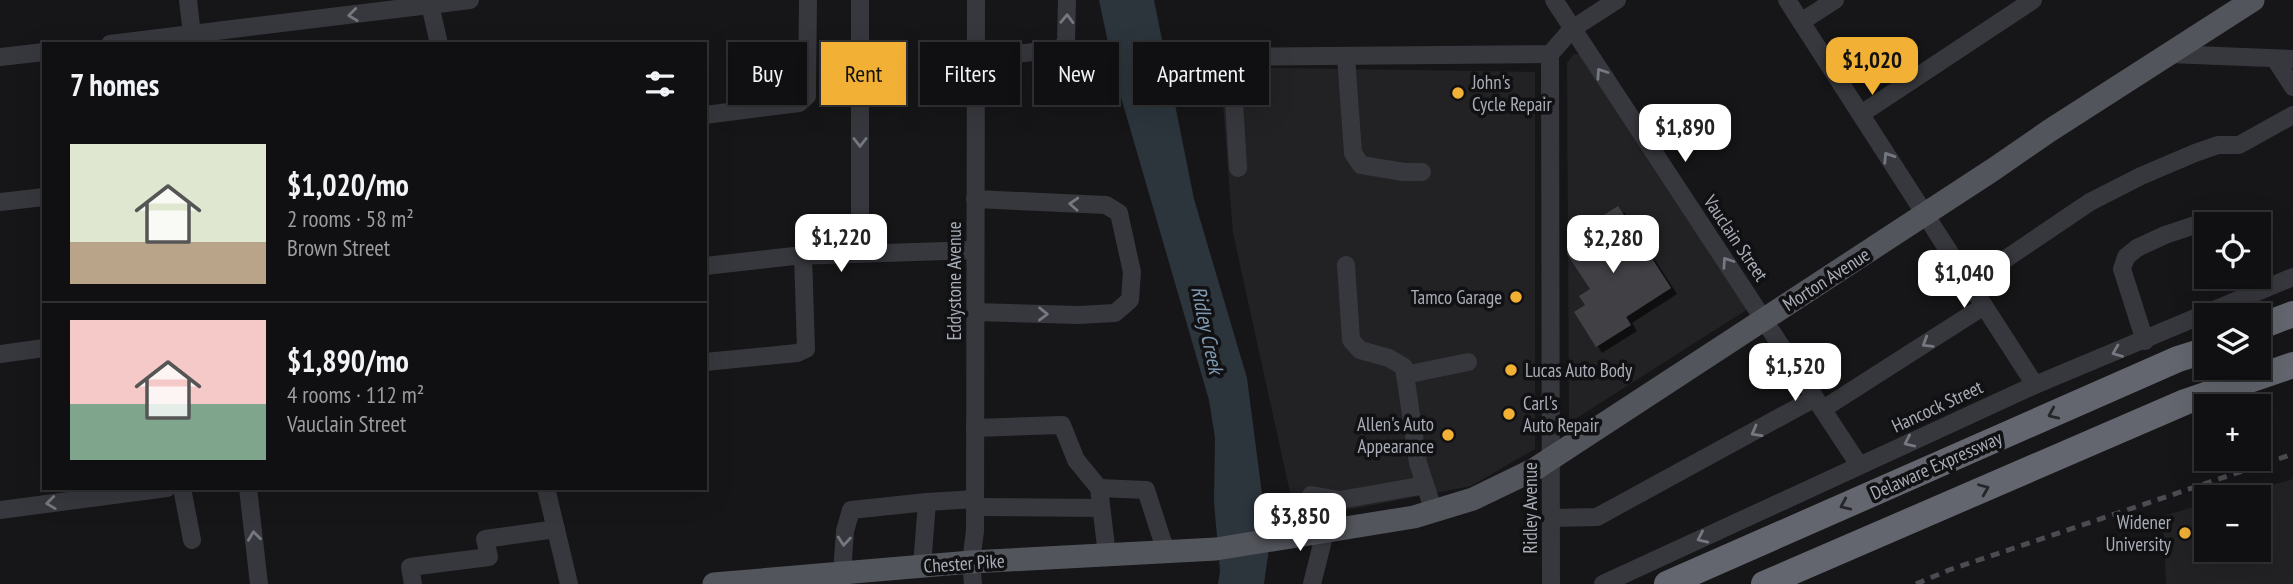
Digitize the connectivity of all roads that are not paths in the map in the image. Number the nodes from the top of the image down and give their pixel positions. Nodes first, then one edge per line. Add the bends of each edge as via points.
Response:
1 (188, 0) edge
2 (470, 0) edge
3 (808, 0) edge
4 (860, 0) edge
5 (976, 0) edge
6 (1067, 0) edge
7 (1554, 0) edge
8 (1617, 0) edge
9 (1787, 0) edge
10 (1835, 0) edge
11 (2034, 0) edge
12 (429, 3) edge
13 (2243, 3) edge
14 (1801, 22) junction
15 (1572, 29) junction
16 (193, 39) edge
17 (143, 42) edge
18 (439, 42) edge
19 (976, 42) edge
20 (42, 52) edge
21 (1020, 54) edge
22 (1550, 54) junction
23 (2169, 54) junction
24 (0, 57) edge
25 (1269, 57) edge
26 (1346, 57) junction
27 (2284, 59) edge
28 (2293, 87) edge
29 (976, 105) edge
30 (1234, 105) edge
31 (1861, 114) junction
32 (707, 115) edge
33 (2293, 115) edge
34 (1238, 168) dead end
35 (1422, 172) dead end
36 (42, 197) edge
37 (975, 199) junction
38 (0, 202) edge
39 (1926, 214) junction
40 (2194, 225) edge
41 (975, 250) junction
42 (860, 254) junction
43 (803, 256) junction
44 (1346, 265) dead end
45 (707, 266) edge
46 (2293, 277) edge
47 (1970, 283) junction
48 (2251, 289) edge
49 (2253, 293) junction
50 (1984, 306) junction
51 (975, 312) junction
52 (2293, 314) edge
53 (1764, 319) junction
54 (2271, 322) edge
55 (2293, 324) edge
56 (2271, 330) edge
57 (2144, 341) junction
58 (42, 348) edge
59 (2194, 353) edge
60 (0, 354) edge
61 (707, 362) edge
62 (1468, 362) dead end
63 (2293, 365) edge
64 (1405, 375) junction
65 (2293, 378) edge
66 (2035, 385) junction
67 (2185, 402) junction
68 (1819, 403) junction
69 (975, 428) junction
70 (1551, 458) junction
71 (1859, 465) junction
72 (1425, 485) junction
73 (1099, 488) junction
74 (152, 490) edge
75 (182, 490) edge
76 (248, 490) edge
77 (546, 490) edge
78 (927, 502) junction
79 (975, 503) junction
80 (1101, 508) junction
81 (0, 510) edge
82 (1434, 512) junction
83 (1551, 518) junction
84 (556, 529) junction
85 (1320, 533) junction
86 (192, 540) dead end
87 (1216, 549) joint
88 (1166, 552) junction
89 (1107, 555) junction
90 (922, 566) junction
91 (972, 573) edge
92 (841, 578) edge
93 (259, 584) edge
94 (413, 584) edge
95 (569, 584) edge
96 (714, 584) edge
97 (960, 584) edge
98 (1312, 584) edge
99 (1551, 584) edge
100 (1603, 584) edge
101 (1667, 584) edge
102 (1764, 584) edge

1 - 16 street
2 - 12 street
3 - 32 street via 803,100
4 -> 42 street
5 - 19 street, Eddystone Avenue
21 -> 6 street via 1060,49 1066,42
7 - 15 street, Vauclain Street
8 - 15 street
9 - 14 street
10 - 14 street
11 - 31 street
12 -> 16 street
12 - 18 street
13 - 23 main road, Morton Avenue
14 - 31 street
15 - 22 street
53 -> 15 street, Vauclain Street
16 - 17 street
20 - 24 street
22 - 26 street
22 - 70 street, Ridley Avenue
23 - 27 street
23 - 39 main road, Morton Avenue
25 - 26 street
26 - 35 street via 1353,153 1361,165
27 - 28 street
29 - 37 street, Eddystone Avenue
30 - 34 street
39 -> 31 street
33 - 47 street via 2238,145 2218,145 2195,153 2090,202
36 - 38 street
37 - 41 street, Eddystone Avenue
51 -> 37 street via 1115,313 1130,300 1132,272 1119,213 1106,205
39 - 47 street
39 - 53 main road, Morton Avenue
40 - 57 street via 2137,248 2126,257 2122,269
41 - 42 street
41 - 51 street, Eddystone Avenue
42 - 43 street
43 - 45 street
43 - 61 street via 806,349
44 - 64 street via 1350,340 1360,350 1404,367
46 - 49 street, Hancock Street
47 - 50 street
48 - 49 street
49 - 57 street, Hancock Street
50 - 66 street
50 -> 68 street
51 - 69 street, Eddystone Avenue
52 - 54 highway
53 - 68 street, Vauclain Street
53 - 70 main road, Morton Avenue
55 - 56 highway
57 -> 66 street, Hancock Street
58 - 60 street
59 -> 101 highway, Delaware Expressway
62 - 64 street
63 - 67 highway, Delaware Expressway
64 - 72 street
65 - 67 highway
66 -> 71 street, Hancock Street
102 -> 67 highway, Delaware Expressway
68 - 71 street, Vauclain Street
68 -> 83 street via 1597,517
69 - 73 street via 1062,425 1076,460
69 - 79 street, Eddystone Avenue
70 - 82 main road, Morton Avenue via 1490,492
70 - 83 street, Ridley Avenue
71 -> 100 street, Hancock Street
72 - 82 street
72 - 85 street via 1340,500 1311,495
73 - 80 street
73 - 88 street via 1146,490
74 -> 81 street
75 - 86 street
93 -> 76 street
77 - 84 street
78 - 79 street
78 - 90 street
78 -> 92 street via 851,510
79 - 80 street
79 - 91 street, Eddystone Avenue
80 - 89 street
82 - 85 main road, Morton Avenue
83 - 99 street, Ridley Avenue
84 - 94 street via 485,539 489,557 410,567
84 - 95 street
85 - 87 main road, Morton Avenue
85 - 98 street
87 - 88 main road, Chester Pike
88 - 89 main road, Chester Pike
89 - 91 main road, Chester Pike
90 - 91 main road, Chester Pike
90 - 92 main road, Chester Pike
91 - 97 street
92 - 96 main road via 813,575

